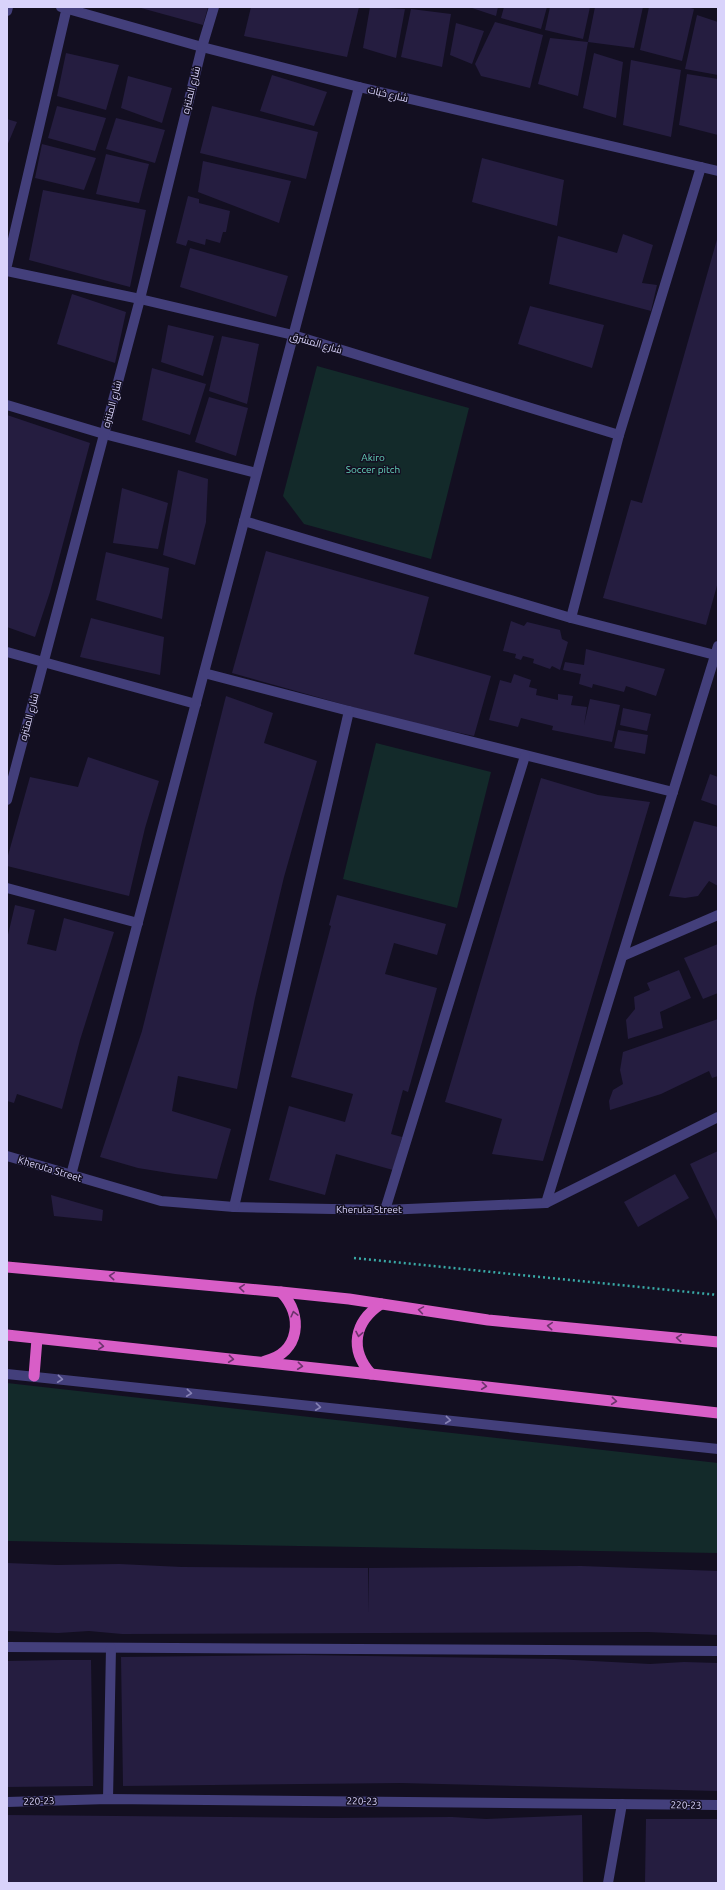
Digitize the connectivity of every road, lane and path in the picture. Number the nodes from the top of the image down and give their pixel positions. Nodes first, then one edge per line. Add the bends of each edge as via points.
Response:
1 (8, 7) edge
2 (65, 7) edge
3 (214, 7) edge
4 (7, 11) edge
5 (202, 47) junction
6 (359, 87) junction
7 (701, 167) junction
8 (718, 171) edge
9 (7, 265) edge
10 (7, 271) edge
11 (140, 299) junction
12 (293, 336) junction
13 (7, 404) edge
14 (104, 434) junction
15 (620, 435) junction
16 (256, 473) junction
17 (244, 521) junction
18 (571, 618) junction
19 (717, 650) edge
20 (7, 652) edge
21 (44, 662) junction
22 (204, 673) junction
23 (196, 704) junction
24 (348, 711) junction
25 (525, 756) junction
26 (673, 792) junction
27 (7, 800) edge
28 (7, 888) edge
29 (718, 915) edge
30 (138, 923) junction
31 (623, 956) junction
32 (718, 1117) edge
33 (7, 1156) edge
34 (71, 1175) junction
35 (546, 1204) junction
36 (234, 1207) junction
37 (385, 1210) junction
38 (354, 1258) dead end
39 (7, 1267) edge
40 (281, 1292) junction
41 (718, 1295) edge
42 (381, 1304) junction
43 (7, 1336) edge
44 (37, 1339) junction
45 (718, 1342) edge
46 (261, 1362) junction
47 (7, 1374) edge
48 (371, 1374) junction
49 (34, 1376) junction
50 (718, 1413) edge
51 (718, 1449) edge
52 (7, 1647) edge
53 (111, 1648) junction
54 (718, 1651) edge
55 (108, 1799) junction
56 (7, 1802) edge
57 (622, 1804) junction
58 (718, 1805) edge
59 (608, 1883) edge

1 - 4 street
2 - 5 street, شارع خبات
2 - 9 street
3 - 5 street, شارع المتنزه
5 - 6 street, شارع خبات
5 - 11 street, شارع المتنزه
6 - 7 street, شارع خبات
6 - 12 street
7 - 8 street, شارع خبات
7 - 15 street
10 - 11 street, شارع المشرق
11 - 12 street, شارع المشرق
11 - 14 street, شارع المتنزه
12 - 15 street, شارع المشرق
12 - 16 street
13 - 14 street
14 - 16 street
14 - 21 street, شارع المتنزه
15 - 18 street
16 - 17 street
17 - 18 street
17 - 22 street
18 - 19 street
19 - 26 street
20 - 21 street
21 - 23 street
21 - 27 street, شارع المتنزه
22 - 23 street
22 - 24 street
23 - 30 street
24 - 25 street
24 - 36 street
25 - 26 street
25 - 37 street
26 - 31 street
28 - 30 street
29 - 31 street
30 - 34 street
31 - 35 street
32 - 35 street, Kheruta Street
33 - 34 street, Kheruta Street
34 - 36 street, Kheruta Street via 160,1202
35 - 37 street, Kheruta Street
36 - 37 street, Kheruta Street
38 - 41 path
40 -> 39 highway
40 - 42 highway
46 -> 40 highway via 280,1355 288,1347 294,1334 296,1318 293,1308
45 -> 42 highway via 488,1320
42 -> 48 highway via 365,1317 357,1336 360,1357
43 - 44 highway
44 -> 46 highway
44 - 49 highway
46 -> 48 highway
47 - 49 street
48 -> 50 highway
49 -> 51 street
52 - 53 street
53 - 54 street
53 - 55 street
55 - 56 street, 220-23
55 - 57 street, 220-23
57 - 58 street, 220-23
57 - 59 street

